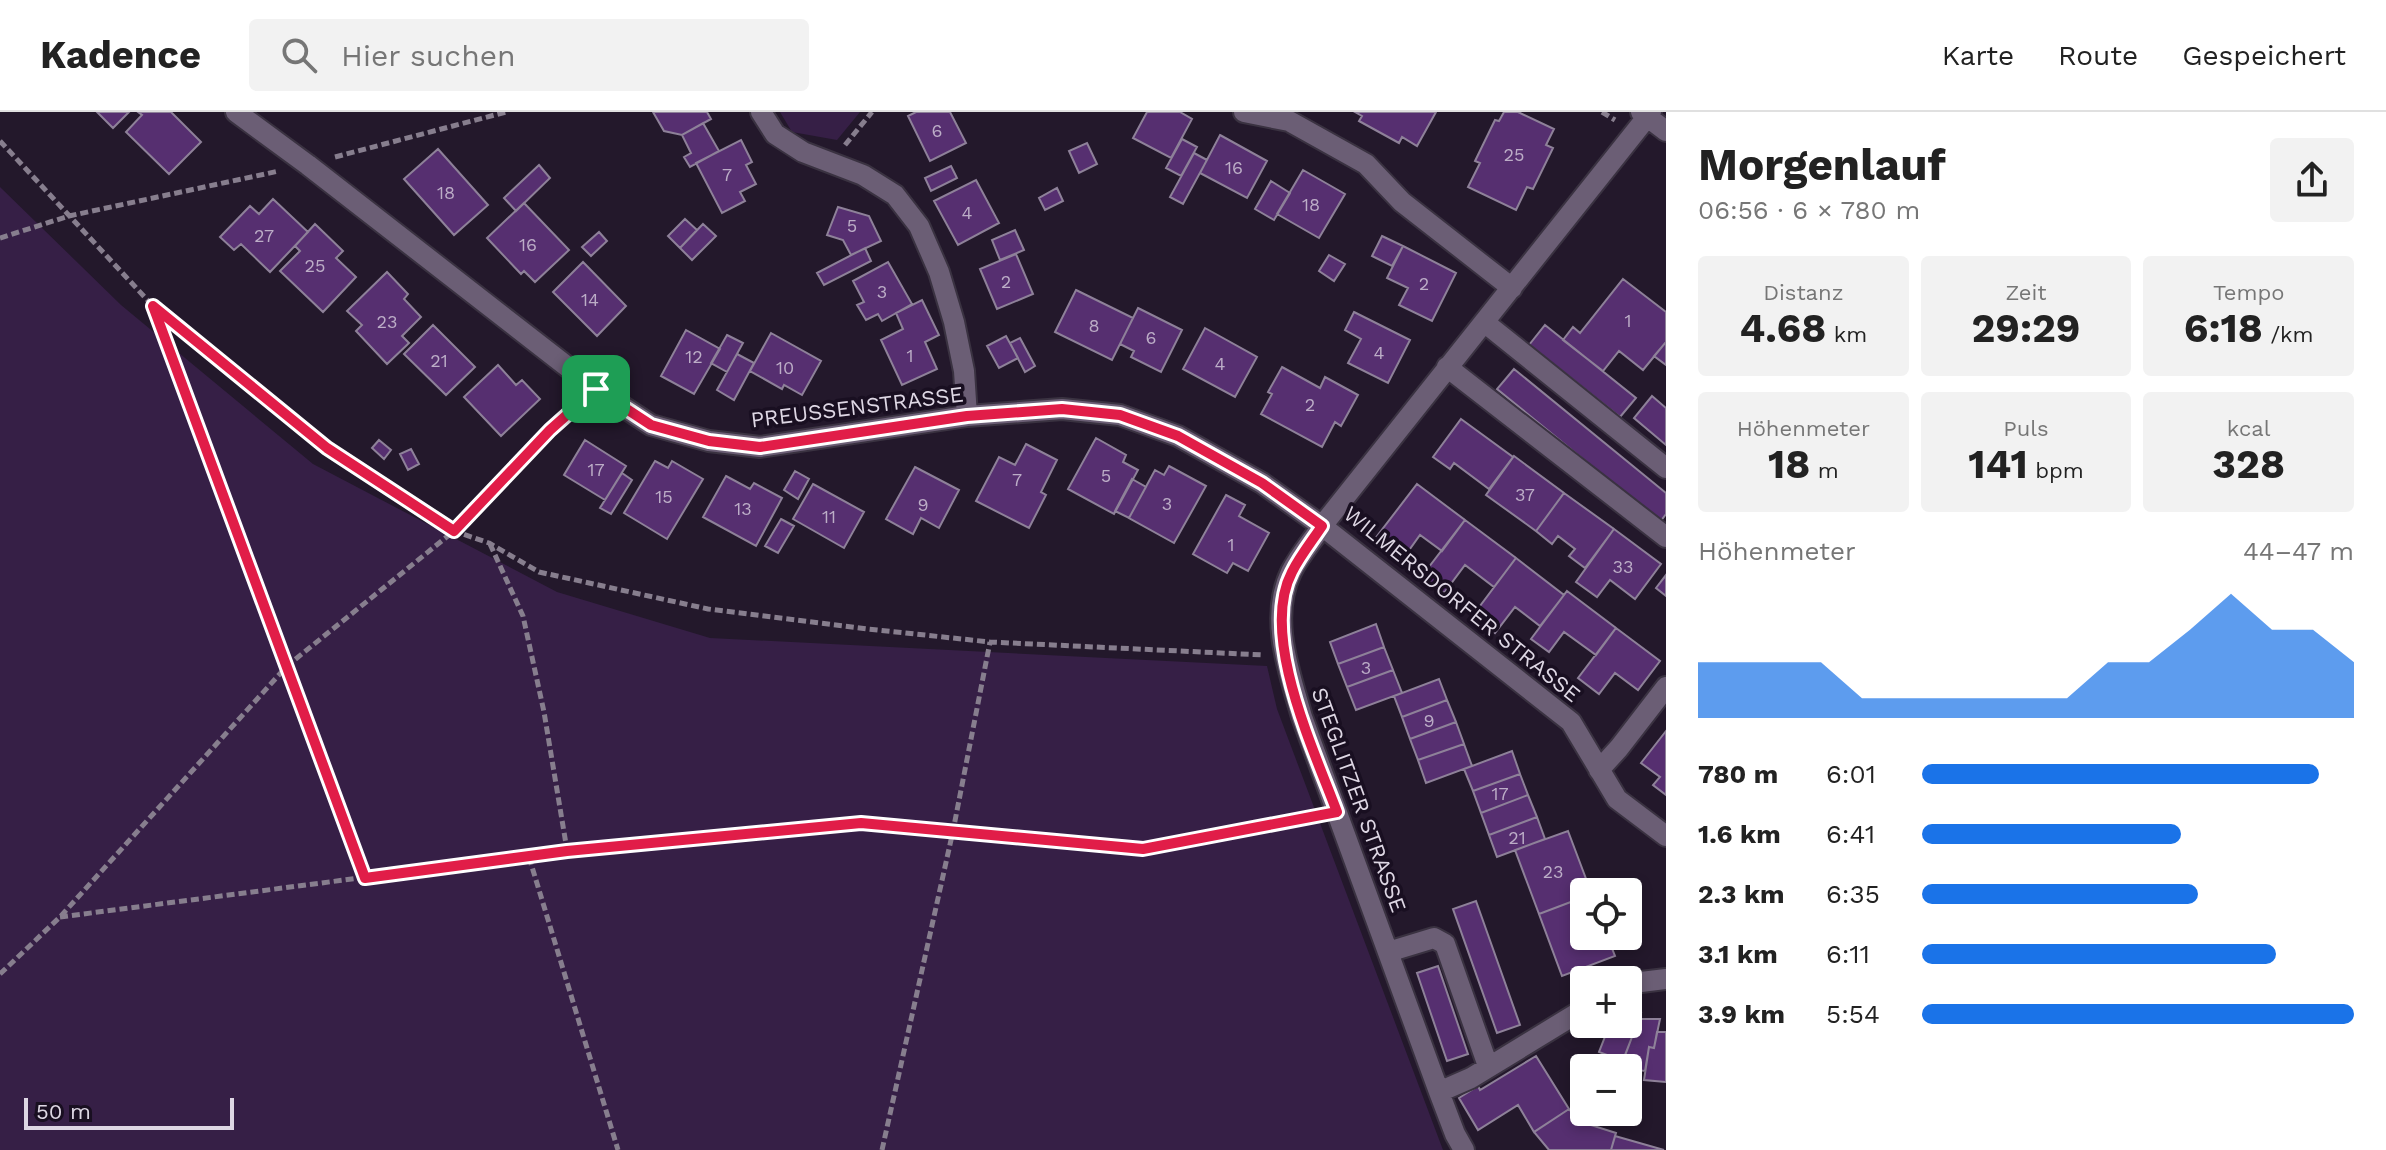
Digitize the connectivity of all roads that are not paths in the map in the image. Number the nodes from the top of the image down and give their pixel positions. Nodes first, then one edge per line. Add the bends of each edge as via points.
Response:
1 (236, 112) edge
2 (761, 112) edge
3 (1244, 112) edge
4 (1646, 113) edge
5 (1666, 131) edge
6 (1512, 288) junction
7 (1484, 322) junction
8 (1447, 367) junction
9 (967, 416) junction
10 (1666, 468) edge
11 (1322, 526) junction
12 (1666, 537) edge
13 (1666, 687) edge
14 (1599, 770) junction
15 (1666, 836) edge
16 (1388, 952) junction
17 (1666, 979) edge
18 (1642, 982) edge
19 (1570, 1017) edge
20 (1488, 1066) junction
21 (1439, 1092) junction
22 (1464, 1150) edge

1 - 9 street, PREUSSENSTRASSE via 596,389 651,425 709,441 760,447
2 - 9 street via 775,134 803,152 863,175 895,195 919,226 954,322
3 - 6 street via 1289,121 1366,164 1402,202
4 - 5 street
4 - 6 street, WILMERSDORFER STRASSE
6 - 7 street, WILMERSDORFER STRASSE
7 - 8 street, WILMERSDORFER STRASSE
7 - 10 street
8 - 11 street, WILMERSDORFER STRASSE
8 - 12 street
9 - 11 street, PREUSSENSTRASSE via 1062,409 1120,415 1178,436 1262,483
11 - 14 street, WILMERSDORFER STRASSE via 1571,722
11 - 16 street, STEGLITZER STRASSE via 1291,573 1280,615 1285,656
13 - 14 street
14 - 15 street, WILMERSDORFER STRASSE via 1617,799
16 - 20 street via 1434,938 1445,944
16 - 21 street, STEGLITZER STRASSE
17 - 18 street
19 - 20 street
20 - 21 street
21 - 22 street, STEGLITZER STRASSE

